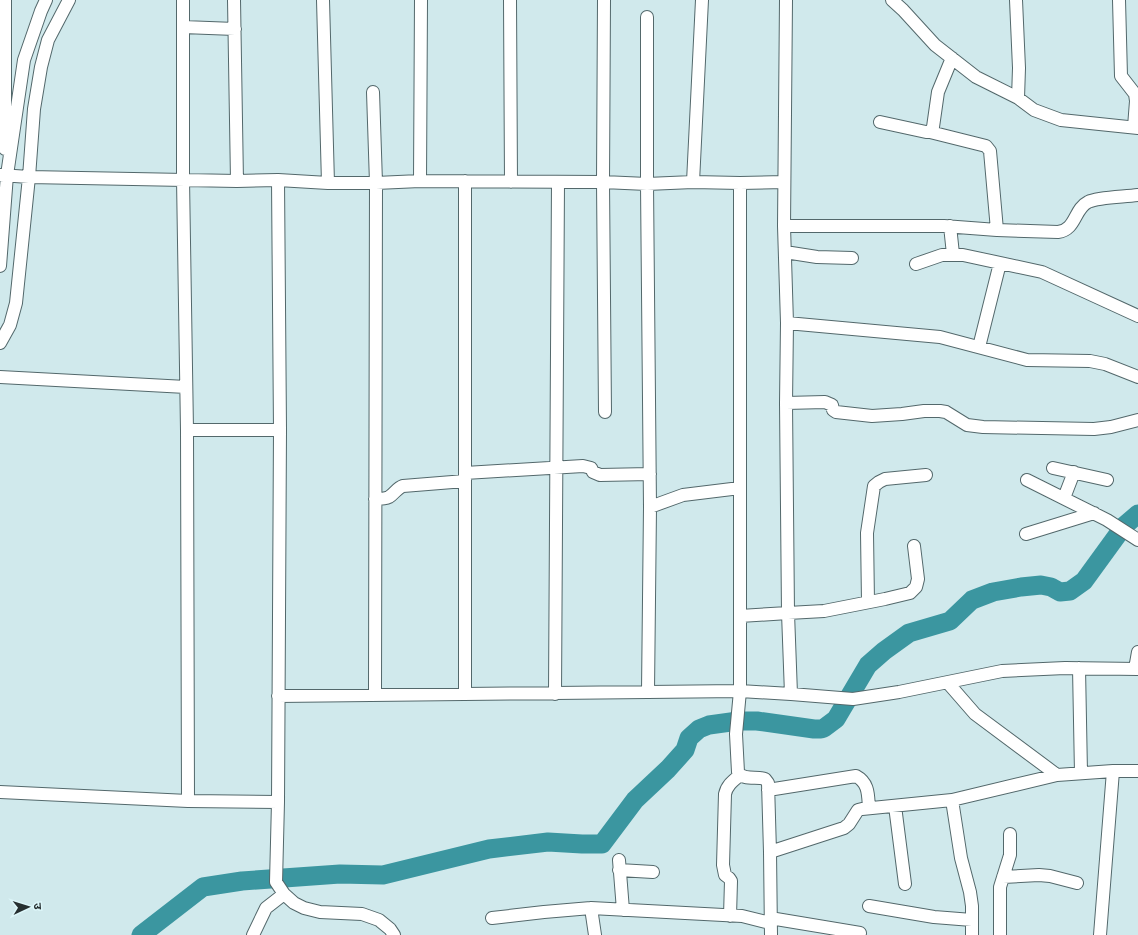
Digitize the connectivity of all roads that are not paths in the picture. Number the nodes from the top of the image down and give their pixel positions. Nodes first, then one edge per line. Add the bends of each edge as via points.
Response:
1 (5, 0) edge
2 (46, 0) edge
3 (68, 0) edge
4 (183, 0) edge
5 (234, 0) edge
6 (323, 0) edge
7 (421, 0) edge
8 (510, 0) edge
9 (604, 0) edge
10 (702, 0) edge
11 (786, 0) edge
12 (892, 0) edge
13 (1016, 0) edge
14 (1119, 0) edge
15 (647, 17) dead end
16 (183, 27) junction
17 (235, 29) junction
18 (952, 58) junction
19 (373, 92) dead end
20 (1136, 94) edge
21 (1018, 98) junction
22 (880, 122) dead end
23 (1136, 127) edge
24 (930, 132) junction
25 (9, 160) junction
26 (4, 175) edge
27 (29, 177) junction
28 (183, 179) junction
29 (278, 180) junction
30 (236, 181) junction
31 (420, 181) junction
32 (465, 182) junction
33 (511, 182) junction
34 (558, 182) junction
35 (603, 182) junction
36 (693, 182) junction
37 (784, 182) junction
38 (328, 183) junction
39 (376, 183) junction
40 (740, 183) junction
41 (647, 184) junction
42 (1138, 195) edge
43 (784, 226) junction
44 (950, 226) junction
45 (996, 230) junction
46 (785, 252) junction
47 (953, 254) junction
48 (852, 258) dead end
49 (1000, 263) junction
50 (916, 264) dead end
51 (0, 266) edge
52 (1138, 316) edge
53 (787, 323) junction
54 (0, 343) edge
55 (979, 347) junction
56 (0, 377) edge
57 (1138, 377) edge
58 (186, 387) junction
59 (786, 403) junction
60 (605, 412) dead end
61 (1138, 420) edge
62 (187, 430) junction
63 (280, 430) junction
64 (556, 468) junction
65 (1053, 468) dead end
66 (1074, 472) junction
67 (650, 474) junction
68 (926, 475) dead end
69 (465, 477) junction
70 (1027, 480) dead end
71 (1107, 480) dead end
72 (740, 488) junction
73 (1064, 498) junction
74 (375, 500) junction
75 (650, 507) junction
76 (1094, 513) junction
77 (1026, 534) dead end
78 (1135, 538) edge
79 (914, 546) dead end
80 (868, 602) junction
81 (788, 613) junction
82 (740, 616) junction
83 (1138, 652) edge
84 (1079, 668) junction
85 (1136, 669) edge
86 (948, 683) junction
87 (648, 692) junction
88 (740, 692) junction
89 (375, 694) junction
90 (465, 694) junction
91 (554, 694) junction
92 (792, 694) junction
93 (278, 696) junction
94 (1113, 771) junction
95 (1138, 771) edge
96 (1081, 773) junction
97 (1057, 774) junction
98 (740, 775) junction
99 (768, 790) junction
100 (0, 792) edge
101 (952, 800) junction
102 (188, 801) junction
103 (278, 802) junction
104 (895, 806) junction
105 (869, 808) junction
106 (1010, 834) dead end
107 (770, 852) junction
108 (653, 872) dead end
109 (1003, 877) junction
110 (1077, 883) dead end
111 (905, 884) dead end
112 (284, 894) junction
113 (870, 906) dead end
114 (591, 908) junction
115 (623, 910) junction
116 (730, 916) junction
117 (492, 918) dead end
118 (770, 920) junction
119 (972, 920) junction
120 (860, 933) dead end
121 (253, 935) edge
122 (394, 935) edge
123 (595, 935) edge
124 (771, 935) edge
125 (972, 935) edge
126 (1000, 935) edge
127 (1100, 935) edge

1 - 25 street via 5,150
2 - 25 street via 24,60
3 - 27 street via 48,40 40,67
4 - 16 street
5 - 17 street
6 - 38 street
7 - 31 street
8 - 33 street
9 - 35 street
10 - 36 street
11 - 37 street
12 - 18 street via 935,45
13 - 21 street
14 - 20 street via 1121,76
15 - 41 street
16 - 17 street
16 - 28 street
17 - 30 street
18 - 21 street via 976,77
18 - 24 street via 938,92
19 - 39 street
20 - 23 street
21 - 23 street via 1034,110 1061,120
22 - 24 street
24 - 45 street via 986,146 990,151
25 - 26 street
26 - 27 street
26 - 51 street
27 - 28 street
27 - 54 street via 16,303 10,325
28 - 30 street
28 - 58 street
29 - 30 street
29 - 38 street
29 - 63 street
31 - 32 street
31 - 39 street
32 - 33 street
32 - 69 street
33 - 34 street
34 - 35 street
34 - 64 street
35 - 41 street
35 - 60 street
36 - 40 street
36 - 41 street
37 - 40 street
37 - 43 street
38 - 39 street
39 - 74 street
40 - 72 street
41 - 67 street
42 - 45 street via 1087,202 1063,232
43 - 44 street
43 - 46 street
44 - 45 street
44 - 47 street
46 - 48 street via 817,257
46 - 53 street
47 - 49 street
47 - 50 street
49 - 52 street via 1042,272
49 - 55 street
53 - 55 street via 940,337
53 - 59 street
55 - 57 street via 1027,360 1099,362
56 - 58 street
58 - 62 street
59 - 61 street via 825,402 832,405 836,412 872,416 940,411 967,425 983,427 1094,429
59 - 81 street
62 - 63 street
62 - 102 street
63 - 93 street
64 - 67 street via 587,466 600,475
64 - 69 street
64 - 91 street
65 - 66 street
66 - 71 street
66 - 73 street
67 - 75 street
68 - 80 street via 885,478 874,486 867,533
69 - 74 street via 403,486 389,497
69 - 90 street
70 - 73 street
72 - 75 street via 683,495
72 - 82 street
73 - 76 street
74 - 89 street
75 - 87 street
76 - 77 street
76 - 78 street
79 - 80 street via 918,579 916,587 910,593
80 - 81 street via 824,611
81 - 82 street
81 - 92 street
82 - 88 street
83 - 85 street
84 - 85 street
84 - 86 street via 1002,671
84 - 96 street
86 - 92 street via 853,699
86 - 97 street via 975,714
87 - 88 street
87 - 91 street
88 - 92 street
88 - 98 street via 736,734
89 - 90 street
89 - 93 street
90 - 91 street
93 - 103 street
94 - 95 street
94 - 96 street
94 - 127 street
96 - 97 street
97 - 101 street
98 - 99 street via 765,779
98 - 116 street via 726,788 725,794 723,865 725,875 731,881
99 - 105 street via 856,776 866,785
99 - 107 street
100 - 102 street
101 - 104 street
101 - 119 street via 960,858 970,892
102 - 103 street
103 - 112 street via 276,876
104 - 105 street
104 - 111 street
105 - 107 street via 858,810 850,824 844,828
106 - 109 street via 1010,855
107 - 118 street
108 - 115 street via 619,865
109 - 110 street via 1039,875
109 - 126 street via 1000,886
112 - 121 street via 266,908
112 - 122 street via 304,908 320,912 362,914 379,920
113 - 119 street via 934,917
114 - 115 street
114 - 117 street
114 - 123 street
115 - 116 street
116 - 118 street
118 - 120 street
118 - 124 street
119 - 125 street

